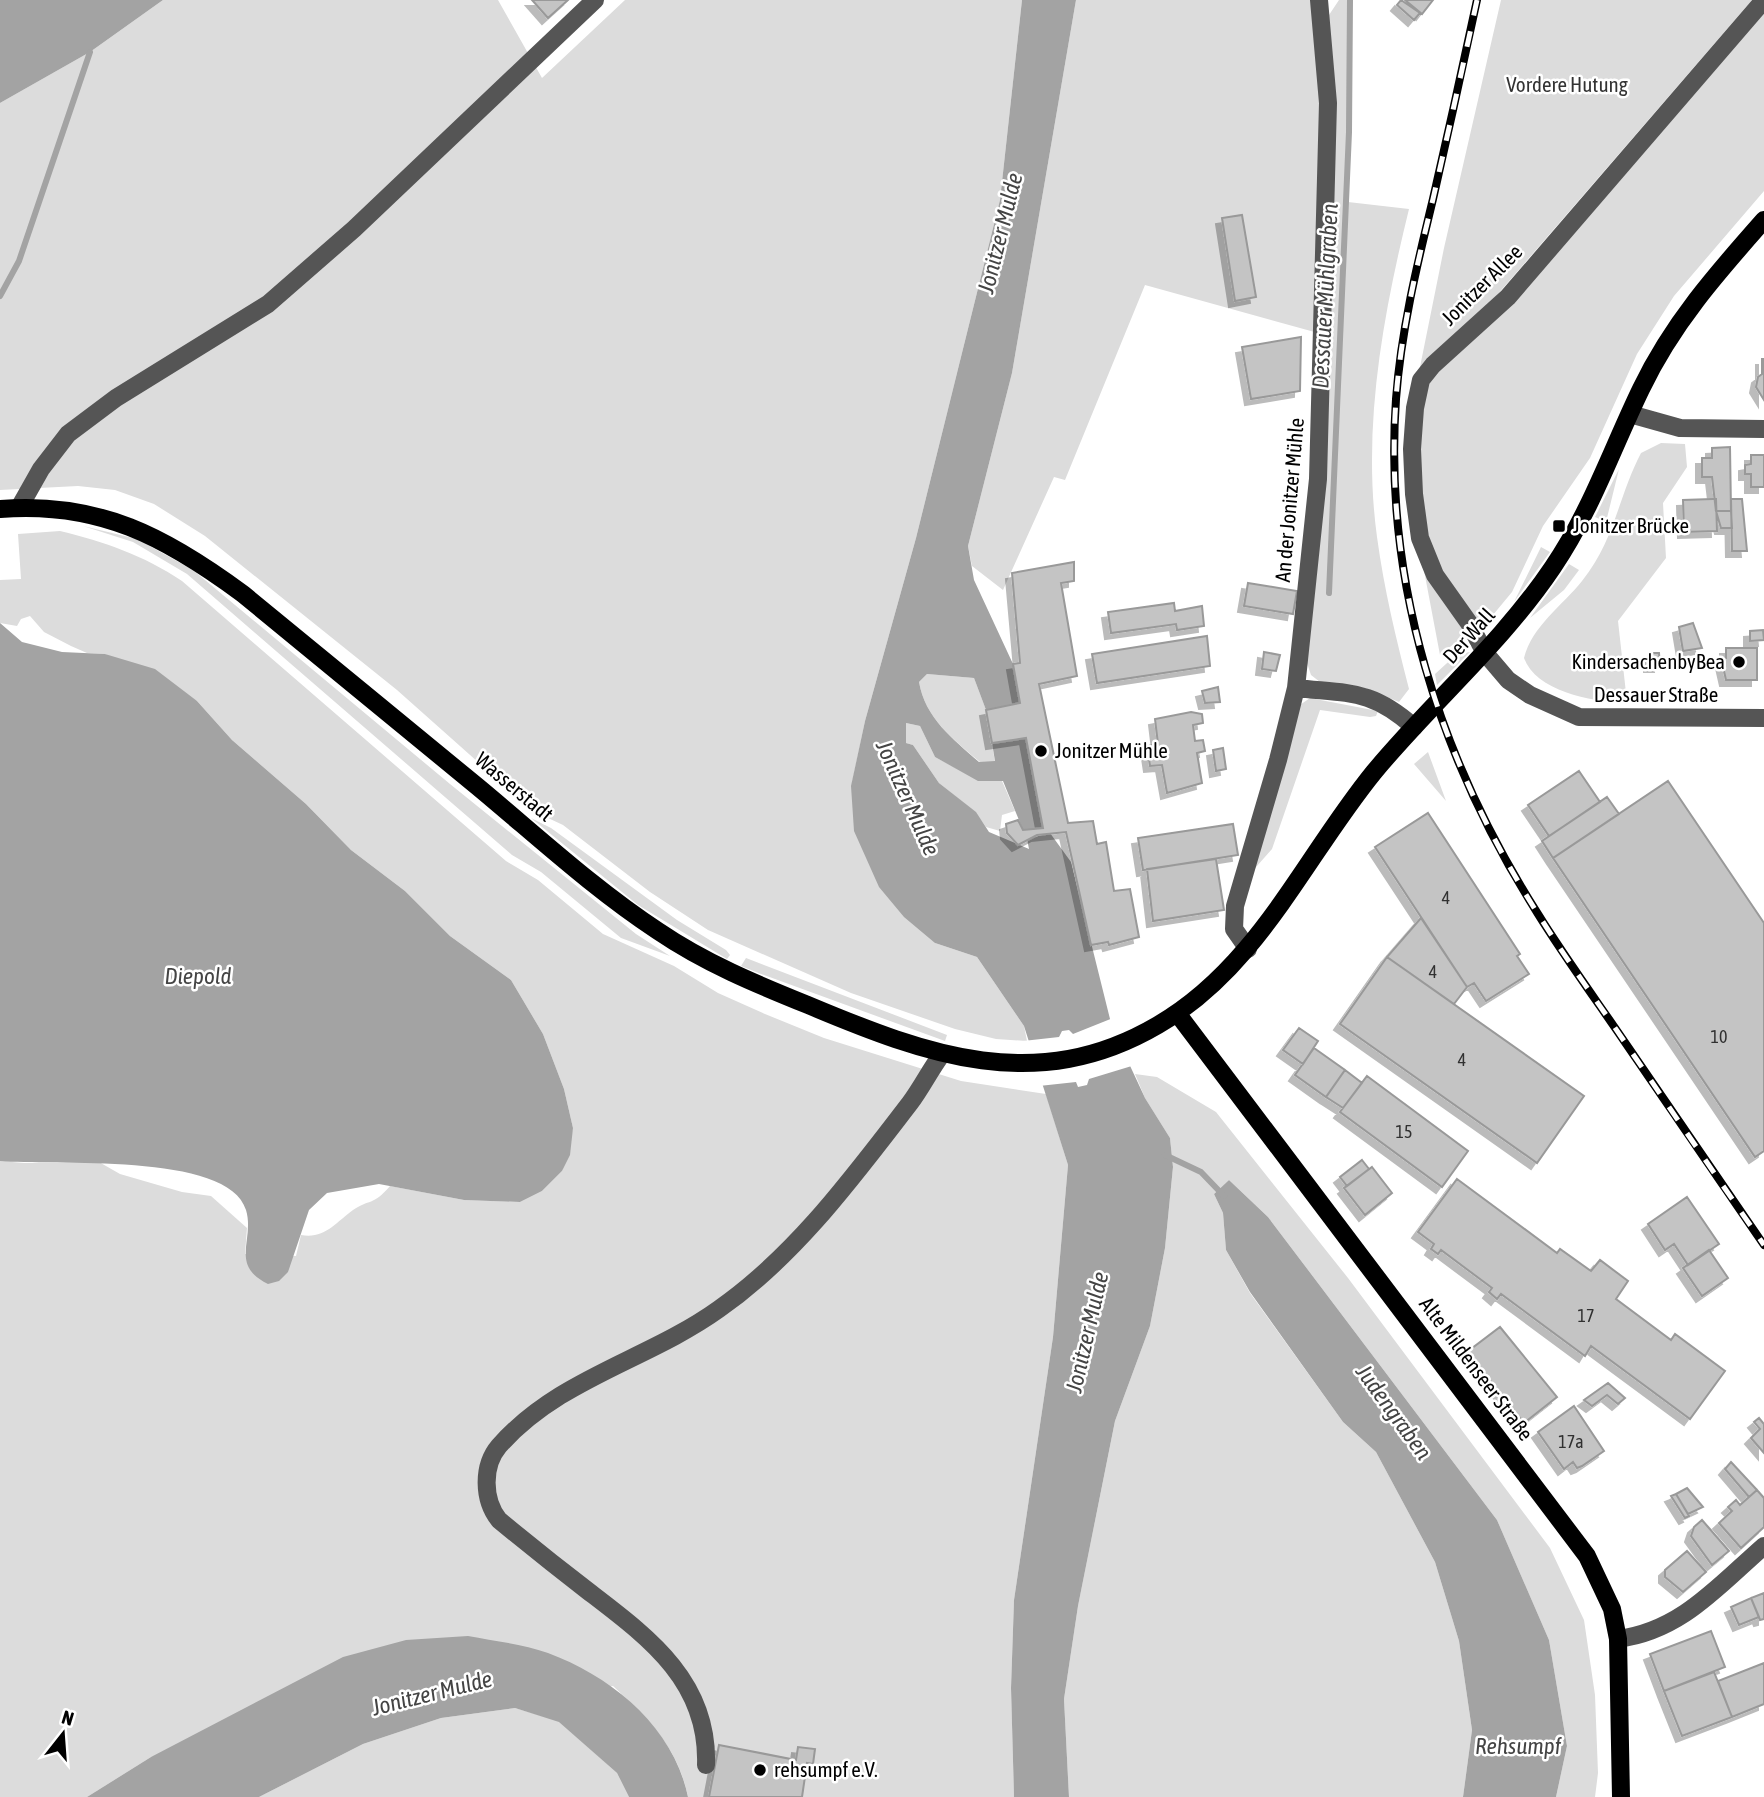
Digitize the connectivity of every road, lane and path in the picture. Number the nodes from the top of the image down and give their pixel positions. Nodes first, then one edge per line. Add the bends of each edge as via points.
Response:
1 (595, 0) edge
2 (1319, 0) edge
3 (1764, 0) edge
4 (1764, 220) edge
5 (1630, 414) junction
6 (1764, 429) edge
7 (19, 508) junction
8 (0, 509) edge
9 (1485, 653) junction
10 (1296, 688) junction
11 (1764, 718) edge
12 (1414, 727) junction
13 (1248, 949) junction
14 (1177, 1013) junction
15 (942, 1054) junction
16 (1024, 1064) joint
17 (1764, 1546) edge
18 (1618, 1639) junction
19 (706, 1765) dead end
20 (1621, 1797) edge

1 - 7 street via 354,229 268,304 116,398 68,435
2 - 10 street, An der Jonitzer Mühle via 1328,103 1321,400 1318,479
3 - 9 street, Jonitzer Allee via 1508,296 1421,380 1412,449 1420,538 1435,575
4 - 5 main road, Der Wall via 1689,308
5 - 6 street via 1680,428
5 - 9 main road, Der Wall via 1601,483 1558,560
7 - 8 main road, Wasserstadt
7 - 15 main road, Wasserstadt via 85,512 179,548 243,594 657,931 702,959 753,982
9 - 11 street, Dessauer Straße via 1508,680 1579,717
9 - 12 main road, Der Wall
10 - 12 street via 1373,698
10 - 13 street, An der Jonitzer Mühle via 1234,906 1234,929
12 - 13 main road, Der Wall via 1354,796
13 - 14 main road, Der Wall
14 - 16 main road, Der Wall via 1144,1033 1086,1055
14 - 18 main road, Alte Mildenseer Straße via 1567,1526 1601,1583
15 - 16 main road, Wasserstadt
15 - 19 street via 904,1111 772,1268 692,1329 582,1381 550,1402 497,1448 489,1467 487,1495 499,1520 662,1651 701,1714 707,1738
17 - 18 street via 1679,1619 1645,1636
18 - 20 main road, Alte Mildenseer Straße

